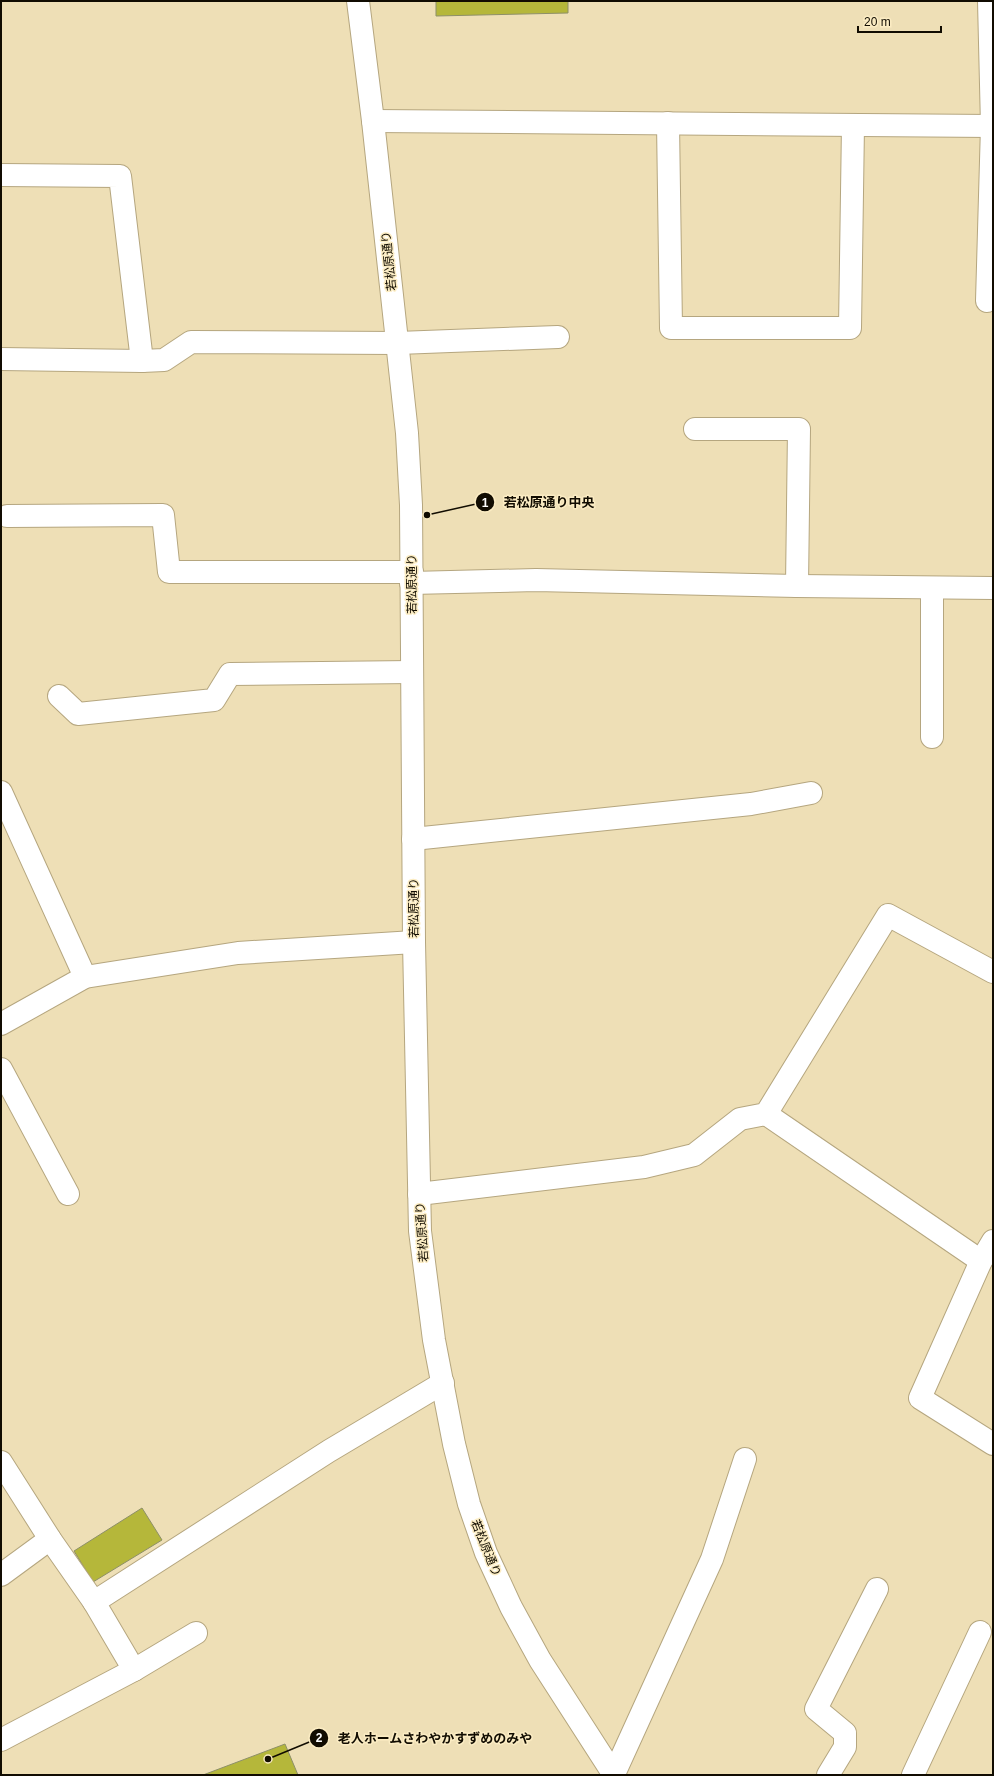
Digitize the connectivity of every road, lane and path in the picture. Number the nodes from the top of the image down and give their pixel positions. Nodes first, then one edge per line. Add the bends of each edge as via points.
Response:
1 (358, 1) edge
2 (989, 1) edge
3 (373, 121) junction
4 (668, 124) junction
5 (853, 125) junction
6 (992, 126) edge
7 (1, 175) edge
8 (987, 301) dead end
9 (558, 337) dead end
10 (398, 343) junction
11 (1, 359) edge
12 (142, 362) junction
13 (695, 429) dead end
14 (7, 516) dead end
15 (412, 578) junction
16 (797, 586) junction
17 (932, 588) junction
18 (993, 588) edge
19 (412, 672) junction
20 (59, 696) dead end
21 (932, 737) dead end
22 (1, 792) edge
23 (811, 793) dead end
24 (413, 839) junction
25 (414, 942) junction
26 (993, 972) edge
27 (85, 978) junction
28 (2, 1020) edge
29 (1, 1069) edge
30 (766, 1114) junction
31 (68, 1194) dead end
32 (420, 1194) junction
33 (993, 1241) edge
34 (981, 1261) junction
35 (442, 1383) junction
36 (993, 1444) edge
37 (745, 1459) dead end
38 (1, 1462) edge
39 (50, 1539) junction
40 (1, 1575) edge
41 (877, 1589) dead end
42 (94, 1602) junction
43 (980, 1632) dead end
44 (196, 1633) dead end
45 (134, 1670) junction
46 (1, 1740) edge
47 (614, 1775) edge
48 (828, 1775) edge
49 (913, 1775) edge

1 - 3 street, 若松原通り
2 - 6 street
3 - 4 street
3 - 10 street, 若松原通り
4 - 5 street
4 - 5 street via 670,328 850,328
5 - 6 street
6 - 8 street
7 - 12 street via 120,176
9 - 10 street
10 - 12 street via 191,342 164,360
10 - 15 street, 若松原通り via 407,433
11 - 12 street
13 - 16 street via 799,429
14 - 15 street via 163,515 169,572
15 - 16 street
15 - 19 street, 若松原通り
16 - 17 street
17 - 18 street
17 - 21 street
19 - 20 street via 230,674 214,700 78,714
19 - 24 street, 若松原通り
22 - 27 street
23 - 24 street via 751,804
24 - 25 street, 若松原通り
25 - 27 street via 238,953
25 - 32 street, 若松原通り
26 - 30 street via 888,915
27 - 28 street
29 - 31 street
30 - 32 street via 740,1119 694,1155 644,1167
30 - 34 street
32 - 35 street, 若松原通り via 420,1232
33 - 34 street
34 - 36 street via 920,1398
35 - 42 street via 329,1451
35 - 47 street, 若松原通り via 469,1504 486,1553 511,1607 540,1660
37 - 47 street via 712,1559
38 - 39 street
39 - 40 street
39 - 42 street
41 - 48 street via 816,1709 845,1733 845,1748
42 - 45 street
43 - 49 street
44 - 45 street
45 - 46 street

